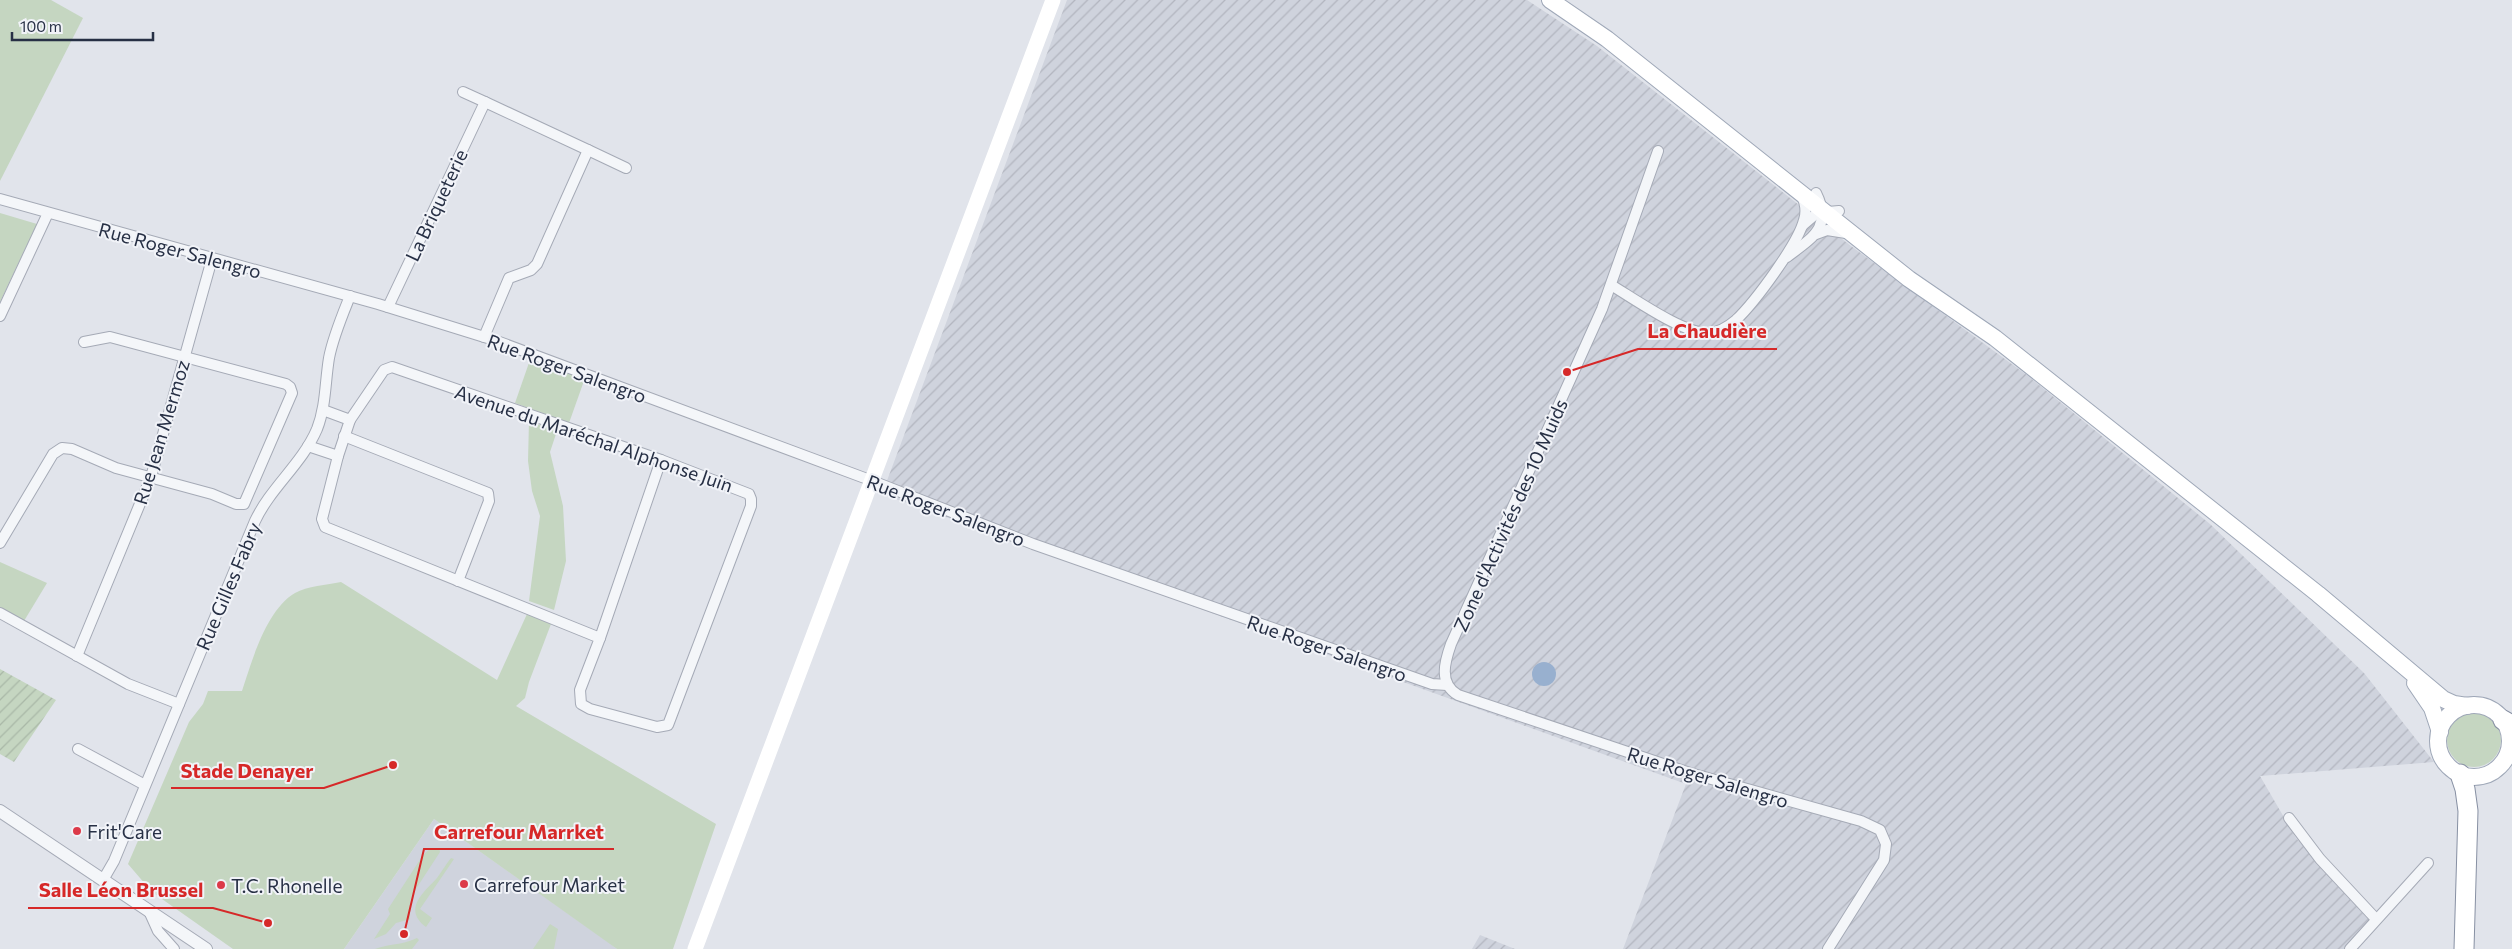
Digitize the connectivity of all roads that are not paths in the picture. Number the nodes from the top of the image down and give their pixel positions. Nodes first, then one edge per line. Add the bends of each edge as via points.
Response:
1 (1053, 0) edge
2 (1550, 0) edge
3 (1607, 39) junction
4 (463, 92) dead end
5 (484, 102) junction
6 (588, 150) junction
7 (1658, 151) dead end
8 (626, 168) dead end
9 (1799, 192) junction
10 (0, 200) edge
11 (1831, 211) junction
12 (48, 213) junction
13 (1802, 226) junction
14 (1816, 234) junction
15 (1858, 238) junction
16 (1786, 258) junction
17 (212, 259) junction
18 (1611, 285) junction
19 (350, 296) junction
20 (388, 307) junction
21 (0, 316) edge
22 (484, 336) junction
23 (1995, 338) junction
24 (84, 342) dead end
25 (184, 357) junction
26 (323, 410) junction
27 (350, 420) junction
28 (344, 436) junction
29 (308, 446) junction
30 (338, 456) junction
31 (662, 460) junction
32 (150, 477) junction
33 (870, 480) junction
34 (0, 543) edge
35 (458, 581) junction
36 (0, 613) edge
37 (600, 638) junction
38 (77, 656) junction
39 (2399, 664) junction
40 (1447, 684) junction
41 (179, 704) junction
42 (2467, 706) junction
43 (2440, 732) junction
44 (2509, 734) edge
45 (78, 748) dead end
46 (2493, 771) junction
47 (2512, 772) edge
48 (2460, 774) junction
49 (145, 786) junction
50 (0, 812) edge
51 (2289, 818) dead end
52 (2428, 863) dead end
53 (103, 880) junction
54 (149, 911) junction
55 (2376, 920) junction
56 (174, 949) edge
57 (206, 949) edge
58 (695, 949) edge
59 (1828, 949) edge
60 (2350, 949) edge
61 (2464, 949) edge

1 - 33 main road
2 - 3 main road
3 - 9 main road
3 - 11 main road via 1645,63 1816,193
4 - 5 street
5 - 6 street
5 - 20 street, La Briqueterie
6 - 8 street
6 - 22 street via 537,264 509,278
7 - 18 street, Zone d'Activités des 10 Muids
9 - 11 main road
9 - 13 street via 1805,205
10 - 12 street, Rue Roger Salengro
11 - 13 street via 1811,215
11 - 14 street
11 - 15 main road
11 - 23 main road via 1972,316
12 - 17 street, Rue Roger Salengro
12 - 21 street
13 - 16 street
14 - 15 street via 1836,230
14 - 16 street
15 - 23 main road via 1923,289
16 - 18 street via 1738,318 1722,330 1712,332 1696,332 1683,327
17 - 19 street, Rue Roger Salengro
17 - 25 street, Rue Jean Mermoz
18 - 40 street, Zone d'Activités des 10 Muids via 1452,644 1445,666
19 - 20 street, Rue Roger Salengro
19 - 26 street, Rue Gilles Fabry via 332,346
20 - 22 street, Rue Roger Salengro
22 - 33 street, Rue Roger Salengro
23 - 39 main road via 2313,590
24 - 25 street via 110,336
25 - 32 street, Rue Jean Mermoz
25 - 32 street via 286,384 292,394 244,504
26 - 27 street
26 - 29 street, Rue Gilles Fabry
27 - 28 street, Avenue du Maréchal Alphonse Juin
27 - 31 street, Avenue du Maréchal Alphonse Juin via 384,370 392,367
28 - 30 street, Avenue du Maréchal Alphonse Juin
28 - 35 street via 488,493 489,501
29 - 30 street
29 - 41 street, Rue Gilles Fabry via 255,521
30 - 35 street via 322,519 325,528
31 - 37 street
31 - 37 street, Avenue du Maréchal Alphonse Juin via 746,492 752,502 668,725 656,727 581,704 580,690
32 - 34 street via 116,468 72,449 60,449 53,454
32 - 38 street, Rue Jean Mermoz
33 - 40 street, Rue Roger Salengro via 1032,544 1170,593 1432,684
33 - 58 main road
35 - 37 street
36 - 38 street
38 - 41 street via 128,684
39 - 42 main road via 2443,699
39 - 43 main road via 2429,702
40 - 59 street, Rue Roger Salengro via 1458,695 1524,718 1717,782 1876,827 1884,836 1884,860
41 - 49 street, Rue Gilles Fabry
42 - 43 main road via 2450,715
42 - 44 main road via 2487,708
43 - 48 main road via 2438,744 2442,756 2449,767
44 - 46 main road via 2504,760
45 - 49 street
46 - 47 main road
46 - 48 main road via 2475,777
48 - 61 highway via 2468,811
49 - 53 street, Rue Gilles Fabry
50 - 53 street
51 - 55 street via 2320,859
52 - 55 street
53 - 54 street
54 - 56 street via 158,931
54 - 57 street
55 - 60 street

